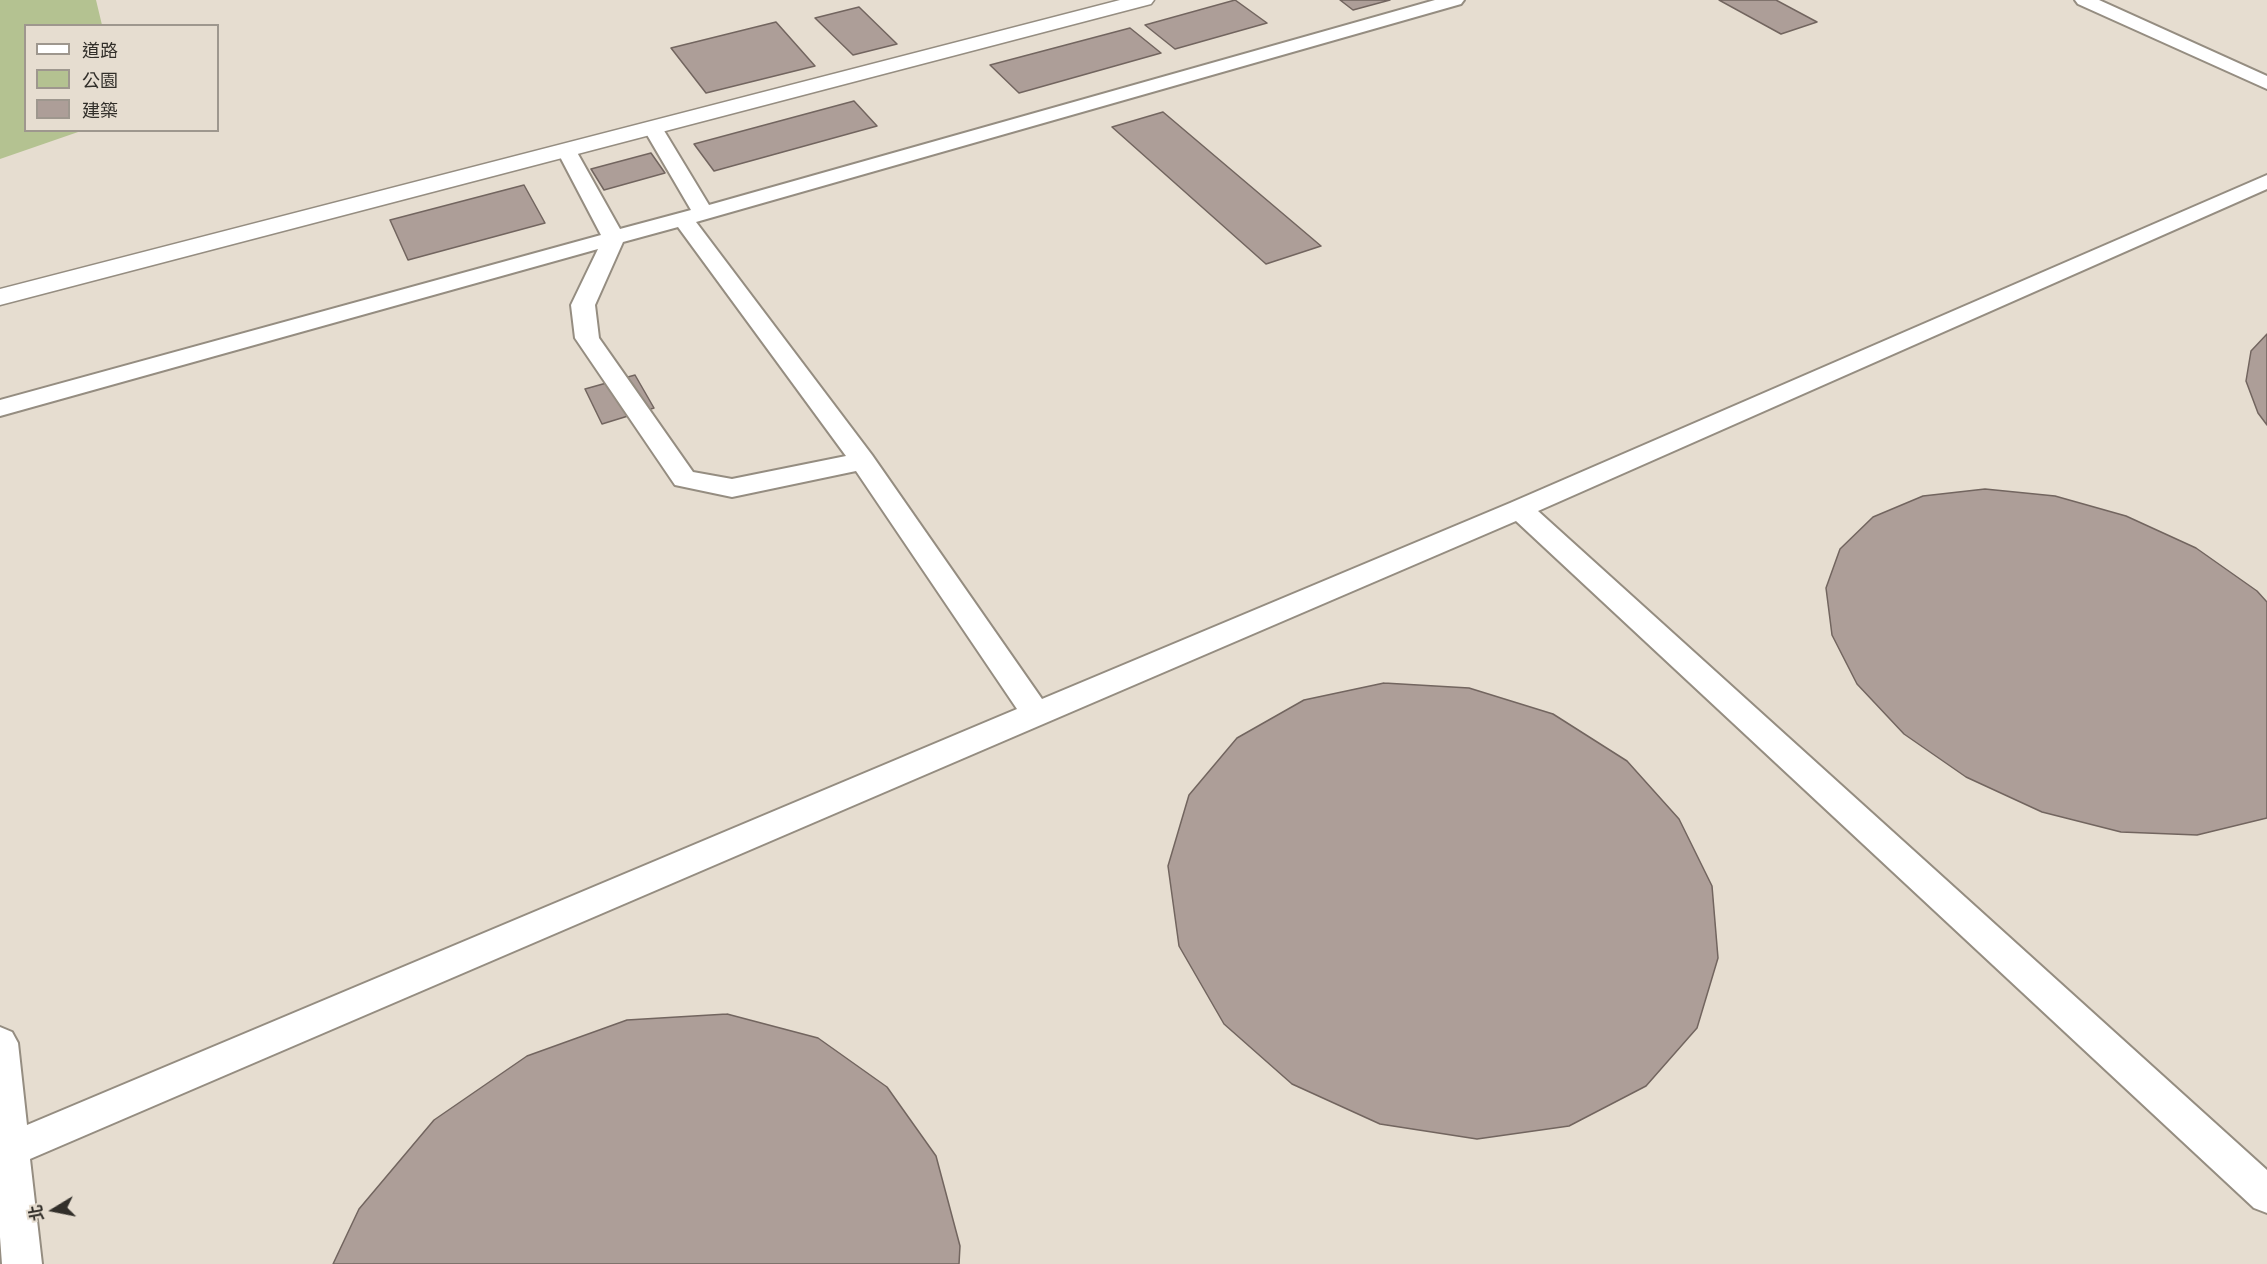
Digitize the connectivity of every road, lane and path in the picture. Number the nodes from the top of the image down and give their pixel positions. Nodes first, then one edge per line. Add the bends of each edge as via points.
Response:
1 (1144, 0) edge
2 (1455, 0) edge
3 (2084, 0) edge
4 (2267, 83) edge
5 (653, 128) junction
6 (567, 151) junction
7 (2267, 181) edge
8 (693, 216) junction
9 (614, 238) junction
10 (0, 297) edge
11 (0, 408) edge
12 (863, 461) junction
13 (1519, 509) junction
14 (1036, 714) junction
15 (0, 1043) edge
16 (6, 1152) edge
17 (2267, 1195) edge
18 (22, 1264) edge

1 - 5 street
2 - 8 lane
3 - 4 lane
5 - 6 street
5 - 8 lane
6 - 9 lane
6 - 10 street
7 - 13 lane
8 - 9 lane
8 - 12 lane
9 - 11 lane
9 - 12 lane via 583,305 587,338 684,479 732,488
12 - 14 lane
13 - 14 lane
13 - 17 lane
14 - 16 lane
15 - 16 lane
16 - 18 lane

